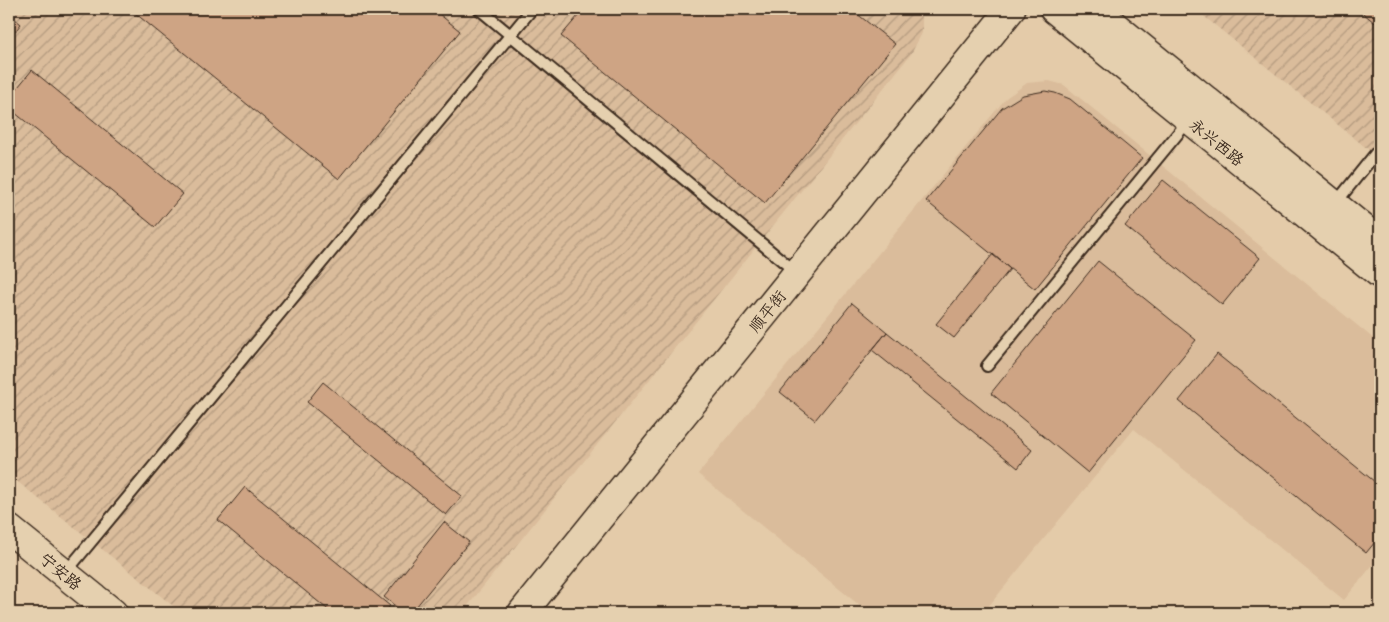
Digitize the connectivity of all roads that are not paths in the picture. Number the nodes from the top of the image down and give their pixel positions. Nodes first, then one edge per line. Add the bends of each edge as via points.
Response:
1 (479, 9) edge
2 (532, 9) edge
3 (1011, 9) edge
4 (1054, 9) edge
5 (1094, 9) edge
6 (510, 35) junction
7 (1190, 119) junction
8 (1380, 148) edge
9 (1334, 204) junction
10 (1380, 242) edge
11 (797, 273) junction
12 (1380, 274) edge
13 (987, 366) dead end
14 (9, 529) edge
15 (64, 574) junction
16 (113, 613) edge
17 (522, 613) edge

1 - 6 lane
2 - 6 lane
3 - 11 street, 顺平街
4 - 7 street, 永兴西路
5 - 9 street, 永兴西路
6 - 11 lane
6 - 15 lane
7 - 12 street, 永兴西路
7 - 13 lane
8 - 9 lane
9 - 10 street, 永兴西路
11 - 17 street, 顺平街
14 - 15 street, 宁安路
15 - 16 street, 宁安路

